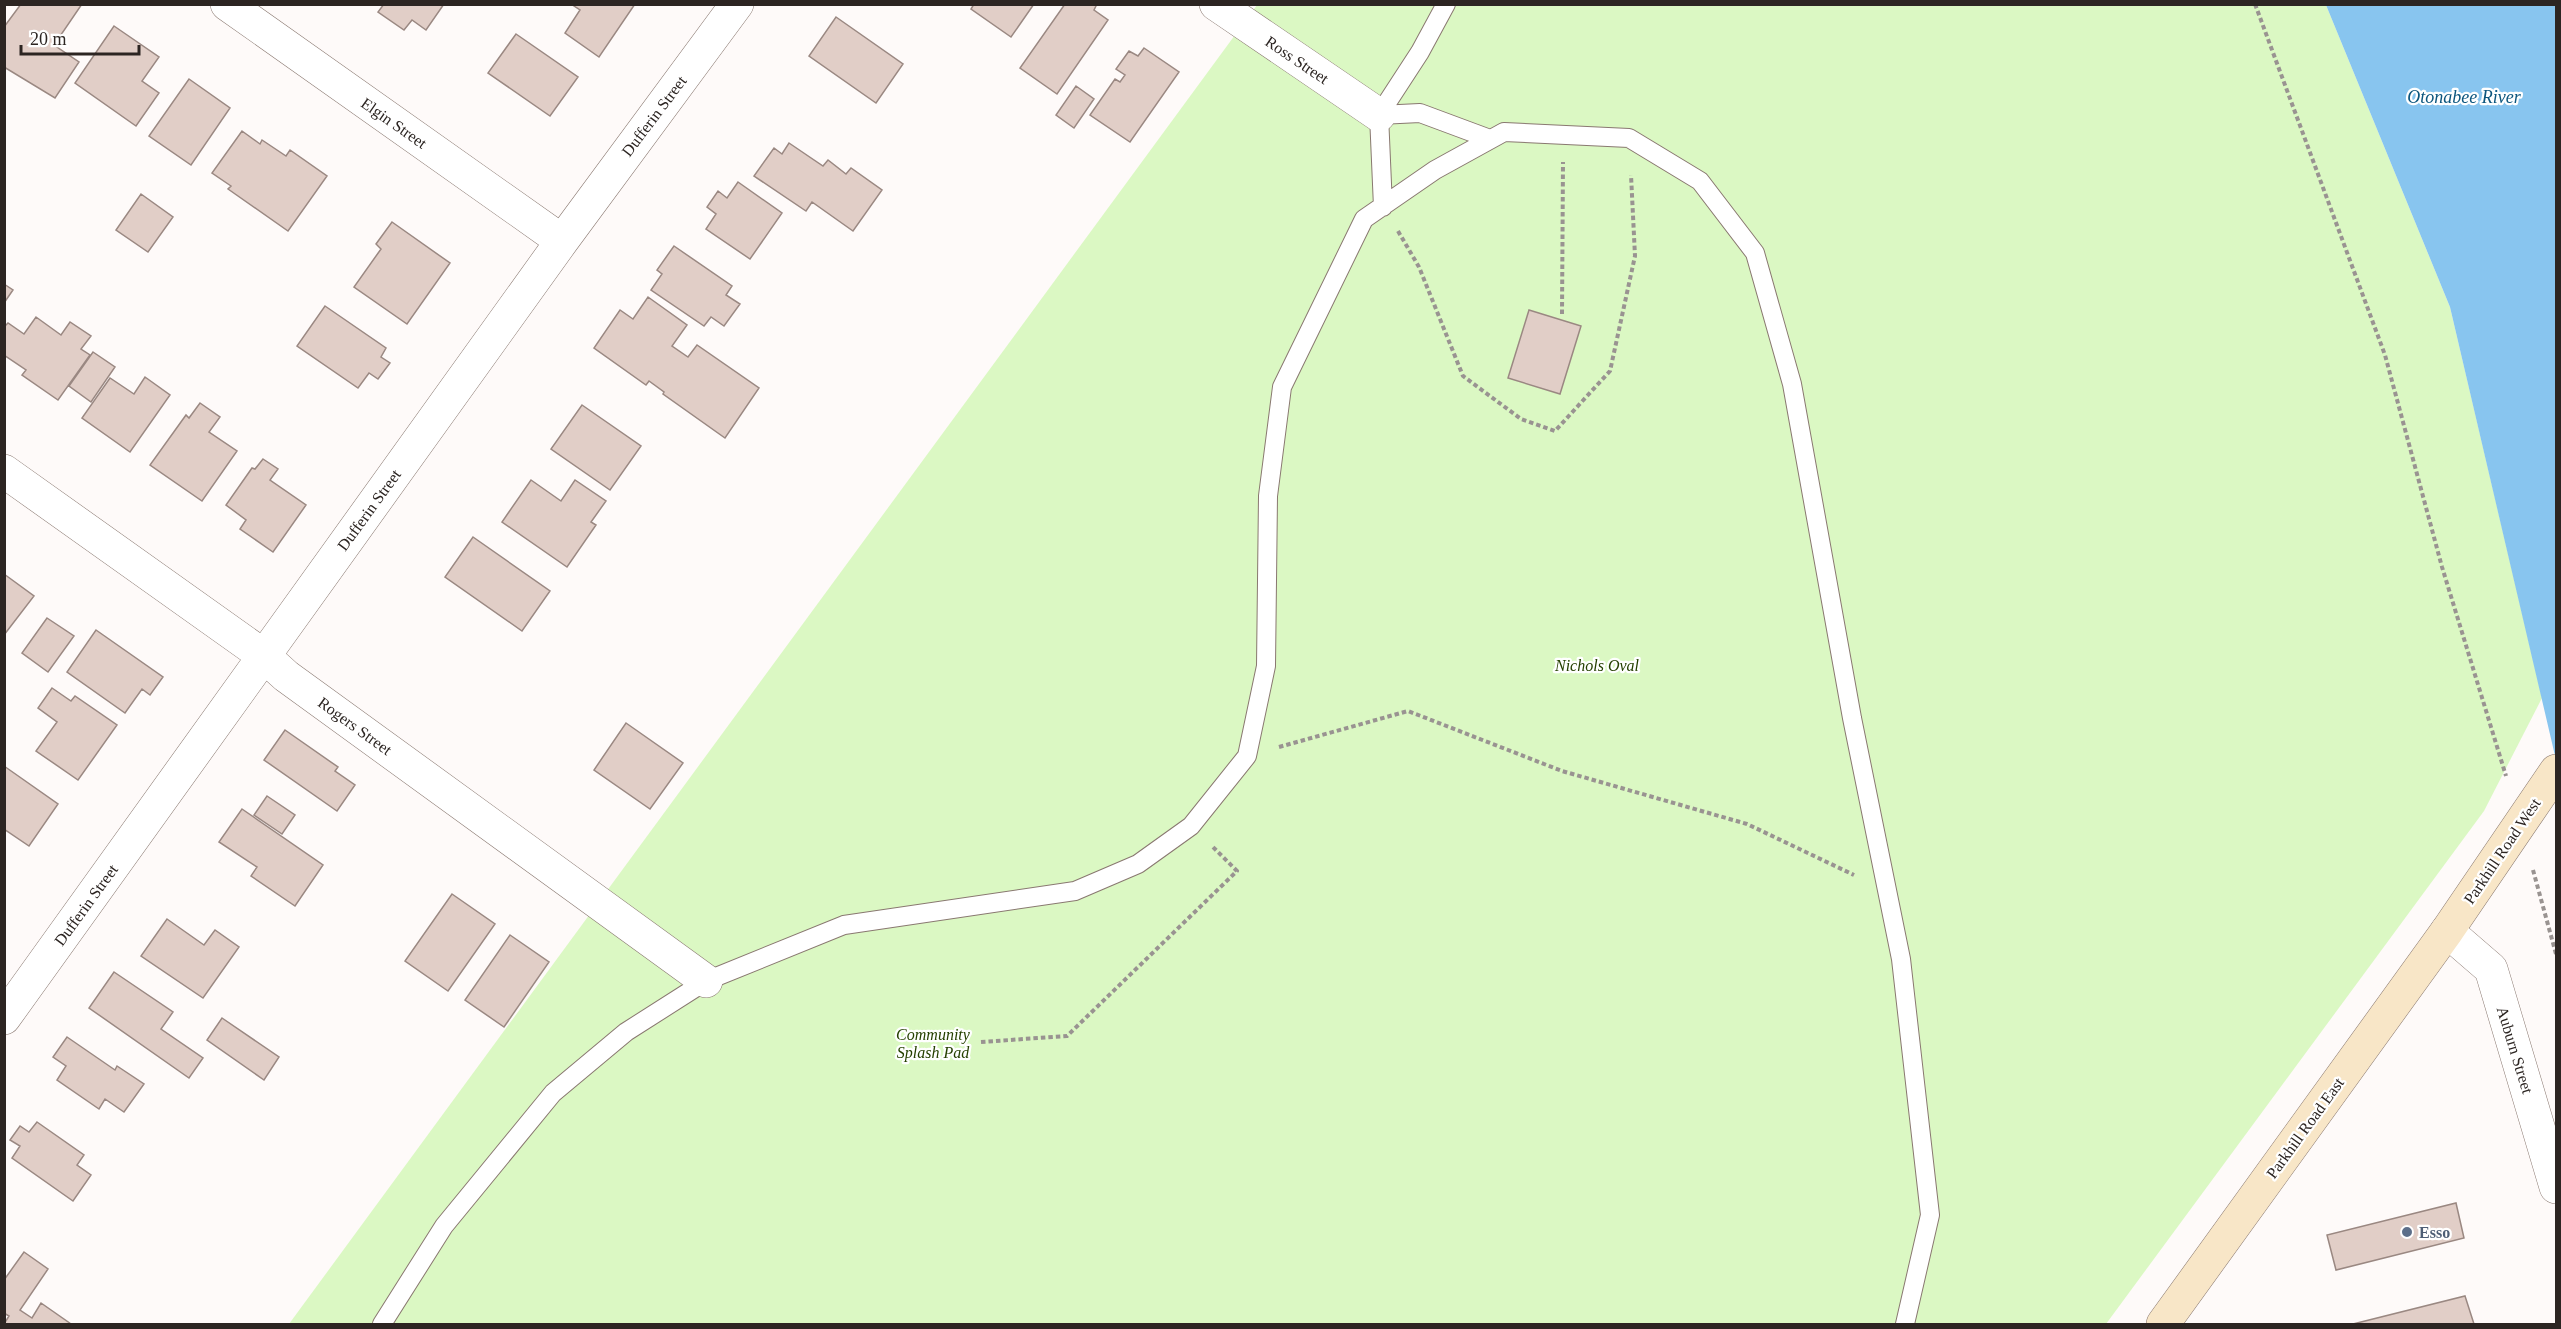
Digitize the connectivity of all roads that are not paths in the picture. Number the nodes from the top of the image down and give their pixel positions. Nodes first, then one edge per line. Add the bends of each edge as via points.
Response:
1 (227, 4) edge
2 (737, 4) edge
3 (1216, 4) edge
4 (1446, 4) edge
5 (1379, 115) junction
6 (1490, 140) junction
7 (1383, 207) junction
8 (562, 241) junction
9 (4, 471) edge
10 (264, 656) junction
11 (2556, 771) edge
12 (2447, 932) junction
13 (706, 981) junction
14 (4, 1018) edge
15 (2556, 1186) edge
16 (382, 1324) edge
17 (1905, 1324) edge
18 (2163, 1324) edge

1 - 8 street, Elgin Street
2 - 8 street, Dufferin Street
3 - 5 street, Ross Street
4 - 5 lane
5 - 6 lane via 1420,113
5 - 7 lane
6 - 7 lane via 1435,170
6 - 17 lane via 1504,132 1629,138 1700,181 1755,253 1792,384 1852,718 1901,959 1930,1215
7 - 13 lane via 1365,219 1282,387 1268,496 1266,666 1246,756 1191,826 1138,864 1075,891 844,925
8 - 10 street, Dufferin Street
9 - 10 street, Rogers Street
10 - 13 street, Rogers Street via 286,676
10 - 14 street, Dufferin Street
11 - 12 main road, Parkhill Road West
12 - 15 street, Auburn Street via 2491,969
12 - 18 main road, Parkhill Road East
13 - 16 lane via 626,1032 553,1093 444,1226

